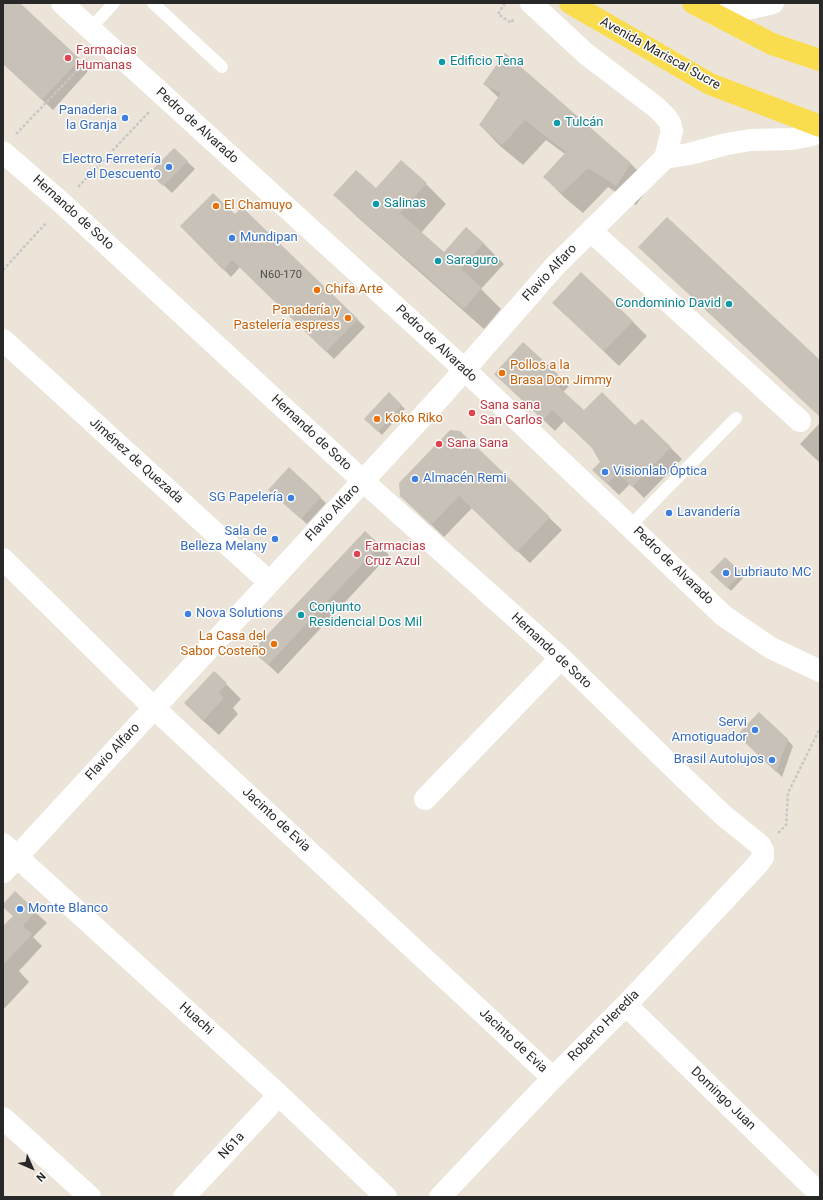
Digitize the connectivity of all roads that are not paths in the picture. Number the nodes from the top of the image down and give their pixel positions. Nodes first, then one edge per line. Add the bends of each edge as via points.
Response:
1 (62, 3) edge
2 (114, 3) edge
3 (153, 3) edge
4 (531, 3) edge
5 (570, 3) edge
6 (693, 3) edge
7 (773, 3) edge
8 (717, 16) junction
9 (97, 35) junction
10 (820, 60) edge
11 (222, 67) dead end
12 (820, 126) edge
13 (820, 132) edge
14 (8, 145) edge
15 (665, 158) junction
16 (591, 231) junction
17 (3, 340) edge
18 (465, 370) junction
19 (736, 418) dead end
20 (800, 421) dead end
21 (363, 481) junction
22 (630, 526) junction
23 (3, 559) edge
24 (270, 582) junction
25 (561, 658) junction
26 (820, 671) edge
27 (154, 708) junction
28 (425, 799) dead end
29 (761, 848) joint
30 (8, 858) edge
31 (626, 1005) junction
32 (553, 1078) junction
33 (279, 1095) junction
34 (3, 1118) edge
35 (820, 1194) edge
36 (90, 1197) edge
37 (184, 1197) edge
38 (386, 1197) edge
39 (440, 1197) edge

1 - 9 street, Pedro de Alvarado
2 - 9 lane
3 - 11 lane
4 - 15 street via 585,53 666,117 672,131
5 - 12 main road, Avenida Mariscal Sucre via 710,84
6 - 8 main road
7 - 8 street
8 - 10 main road via 772,44
9 - 18 street, Pedro de Alvarado
13 - 15 street via 808,136 727,144
14 - 21 street, Hernando de Soto via 63,204
15 - 16 street, Flavio Alfaro
16 - 18 street, Flavio Alfaro via 555,266
16 - 20 street
17 - 24 street, Jiménez de Quezada
18 - 21 street, Flavio Alfaro
18 - 22 street, Pedro de Alvarado
19 - 22 lane
21 - 24 street, Flavio Alfaro
21 - 25 street, Hernando de Soto
22 - 26 street, Pedro de Alvarado via 724,616 772,648
23 - 27 street, Jacinto de Evia
24 - 27 street, Flavio Alfaro
25 - 28 street
25 - 29 street, Hernando de Soto
27 - 30 street, Flavio Alfaro
27 - 32 street, Jacinto de Evia
29 - 31 street, Roberto Heredia via 763,857 758,864
30 - 33 street, Huachi
31 - 32 street, Roberto Heredia
31 - 35 street, Domingo Juan
32 - 39 street, Roberto Heredia
33 - 37 street, N61a
33 - 38 street, Huachi
34 - 36 street

